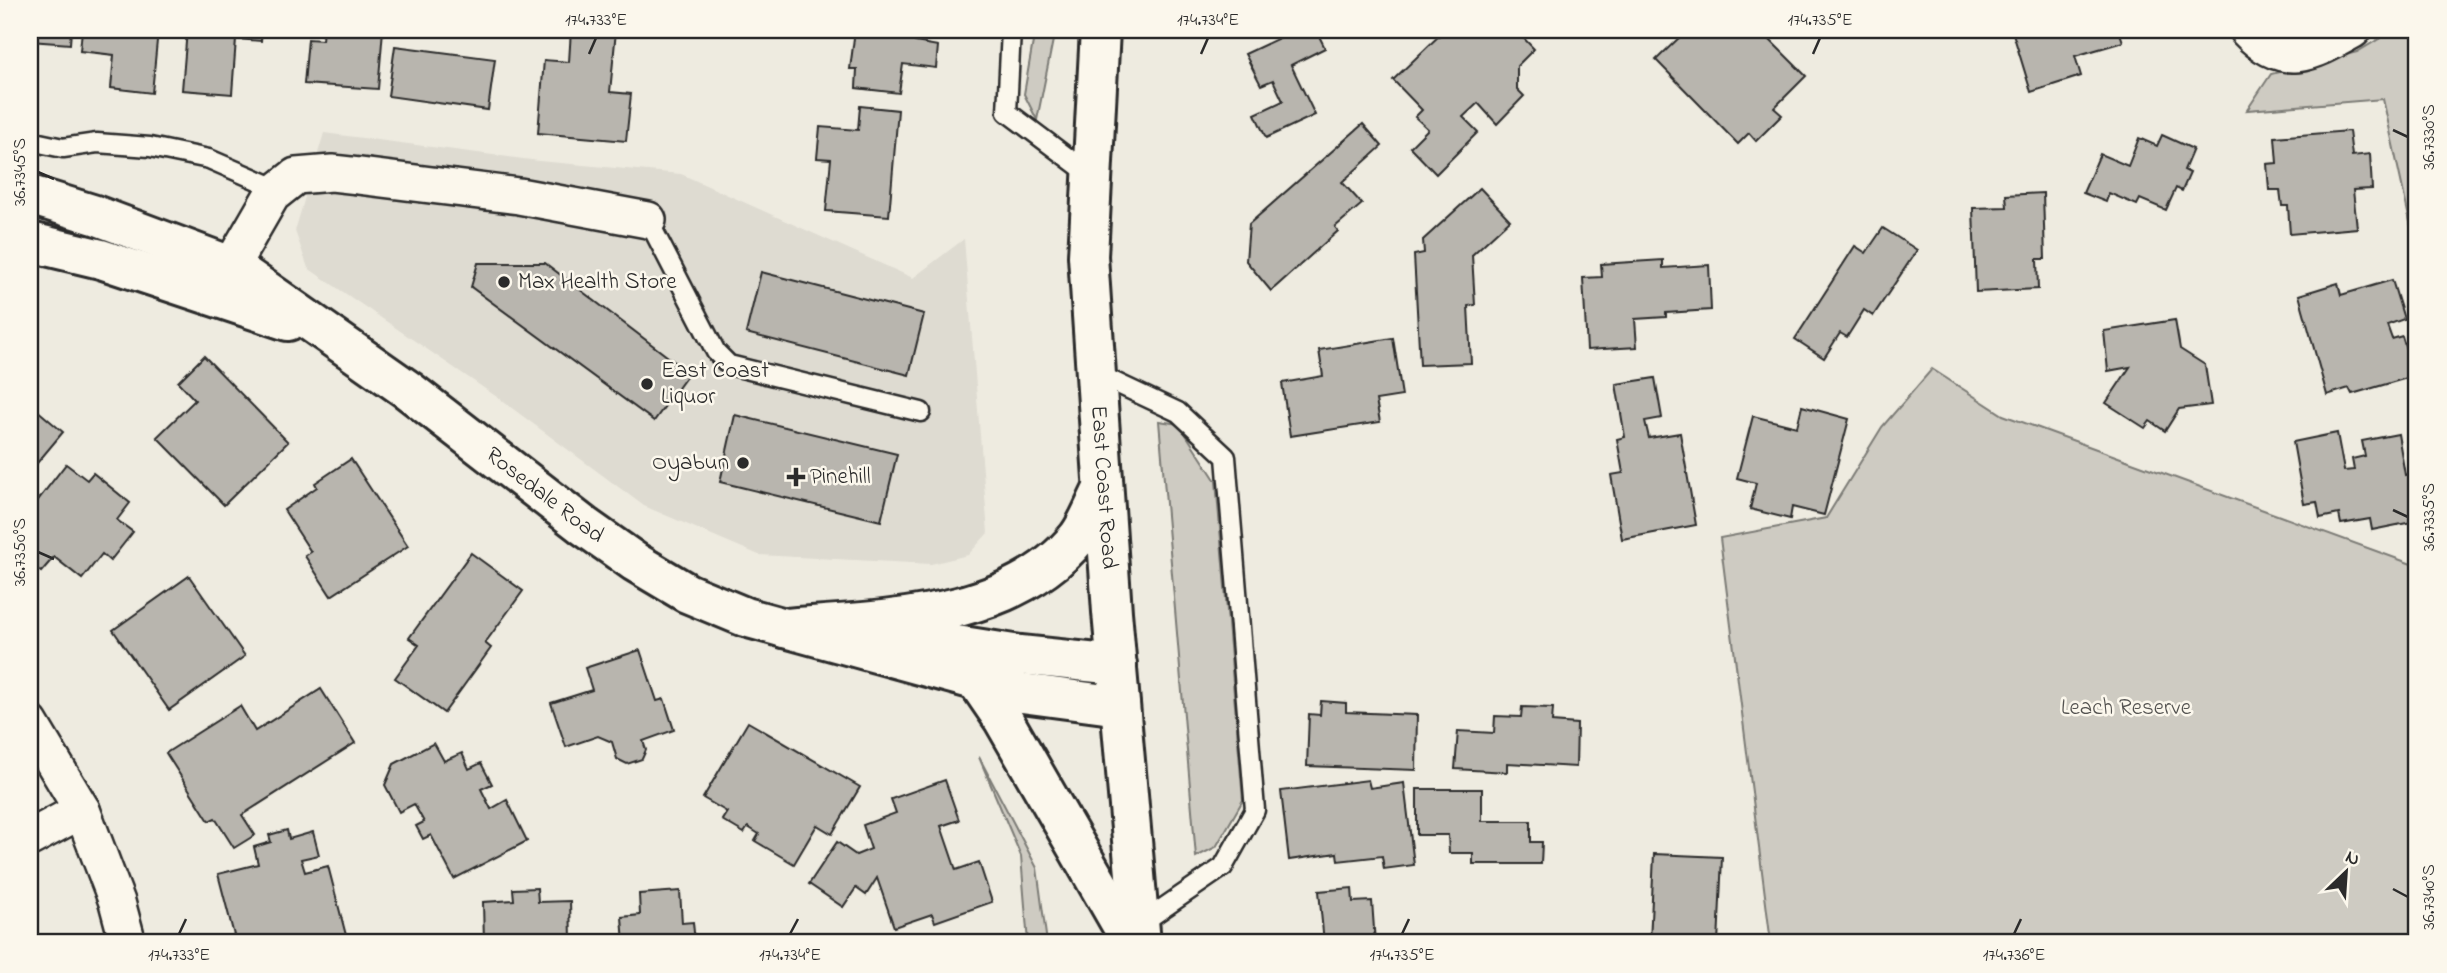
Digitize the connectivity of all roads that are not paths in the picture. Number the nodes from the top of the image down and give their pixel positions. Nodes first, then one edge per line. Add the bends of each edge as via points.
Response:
1 (1011, 30) edge
2 (1100, 30) edge
3 (2247, 30) edge
4 (2353, 30) edge
5 (30, 141) edge
6 (1092, 176) junction
7 (278, 189) junction
8 (30, 195) edge
9 (30, 214) edge
10 (95, 215) junction
11 (648, 220) joint
12 (30, 242) edge
13 (223, 281) junction
14 (1095, 373) junction
15 (921, 412) dead end
16 (1102, 489) junction
17 (784, 628) junction
18 (1116, 665) junction
19 (977, 681) junction
20 (1120, 706) junction
21 (30, 723) edge
22 (82, 810) junction
23 (30, 838) edge
24 (1137, 937) edge
25 (128, 943) edge

1 - 6 lane via 1007,112
2 - 6 main road, East Coast Road
3 - 4 street via 2269,49 2286,55 2319,50
5 - 7 lane via 63,148 97,143 150,147 209,159
6 - 14 main road, East Coast Road via 1088,256
7 - 11 street via 296,176 332,173 519,196
7 - 13 street
8 - 10 main road, Rosedale Road
9 - 10 main road
10 - 13 main road, Rosedale Road
11 - 15 lane via 716,352 729,365
12 - 13 main road, Rosedale Road
13 - 17 main road, Rosedale Road via 323,333 408,390 635,562 687,593
14 - 16 main road, East Coast Road
14 - 24 lane via 1178,412 1226,457 1254,796 1255,810 1223,867
16 - 17 main road via 1079,536 1047,568 1007,591 904,619
16 - 18 main road, East Coast Road
17 - 18 main road, Rosedale Road via 891,634
17 - 19 main road, Rosedale Road
18 - 20 main road, East Coast Road
19 - 20 main road, Rosedale Road via 1022,693
19 - 24 main road
20 - 24 main road, East Coast Road
21 - 22 street
22 - 23 street
22 - 25 street

